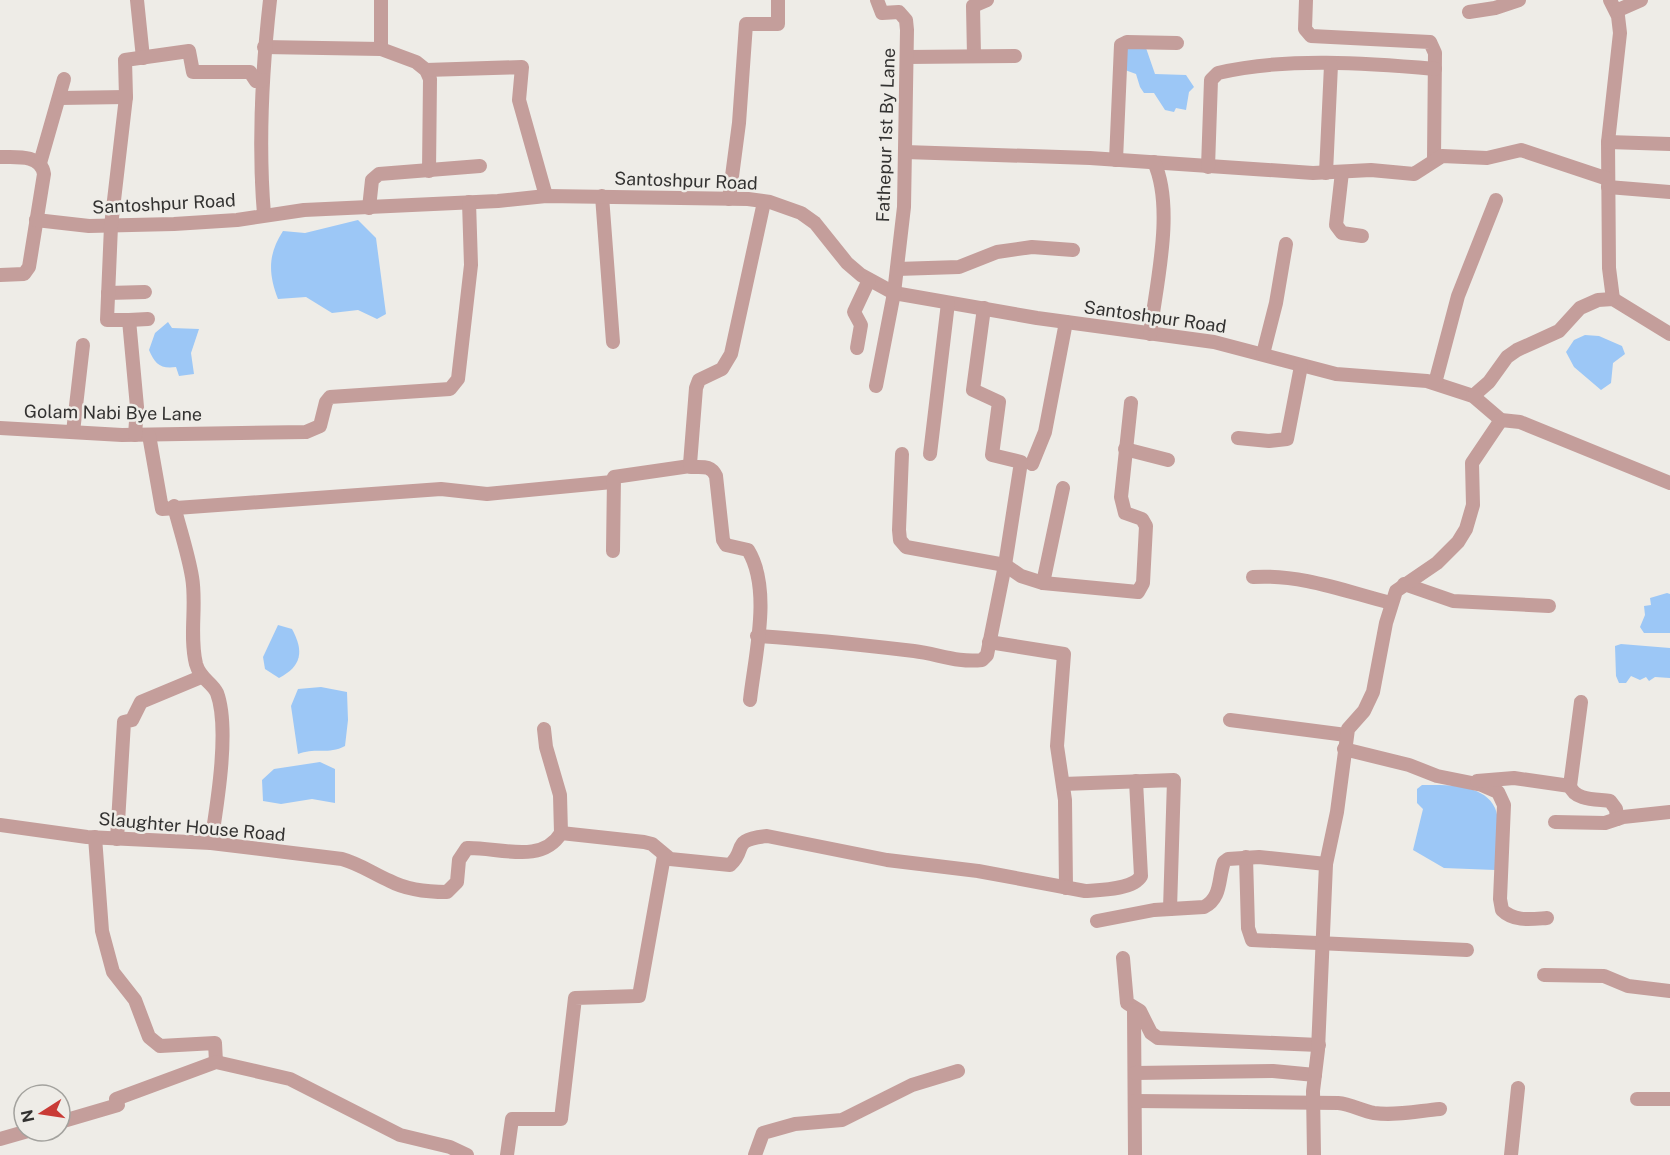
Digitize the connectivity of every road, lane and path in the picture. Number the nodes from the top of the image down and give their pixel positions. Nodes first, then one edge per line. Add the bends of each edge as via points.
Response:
1 (137, 0) edge
2 (270, 0) edge
3 (381, 0) edge
4 (778, 0) edge
5 (877, 0) edge
6 (987, 0) edge
7 (1306, 0) edge
8 (1519, 0) edge
9 (1641, 0) edge
10 (1613, 5) edge
11 (1469, 12) dead end
12 (1178, 43) dead end
13 (264, 47) junction
14 (381, 49) junction
15 (974, 56) junction
16 (1015, 56) dead end
17 (907, 57) junction
18 (143, 58) junction
19 (1331, 65) junction
20 (1435, 69) junction
21 (426, 70) junction
22 (64, 79) dead end
23 (263, 80) junction
24 (60, 98) junction
25 (126, 98) junction
26 (1608, 142) junction
27 (1670, 144) edge
28 (905, 152) junction
29 (0, 157) edge
30 (1434, 159) junction
31 (1116, 160) junction
32 (1154, 162) junction
33 (40, 163) junction
34 (480, 166) dead end
35 (1208, 166) junction
36 (429, 171) junction
37 (1342, 172) junction
38 (1326, 173) junction
39 (1608, 183) junction
40 (1670, 192) edge
41 (546, 196) junction
42 (602, 196) junction
43 (729, 199) junction
44 (1496, 200) dead end
45 (469, 202) junction
46 (764, 202) junction
47 (369, 208) junction
48 (264, 214) junction
49 (36, 220) junction
50 (111, 226) junction
51 (1362, 236) dead end
52 (1286, 244) dead end
53 (1072, 250) dead end
54 (897, 269) junction
55 (0, 275) edge
56 (869, 280) junction
57 (145, 292) dead end
58 (108, 293) junction
59 (894, 293) junction
60 (1613, 299) junction
61 (948, 303) junction
62 (984, 308) junction
63 (147, 319) dead end
64 (129, 320) junction
65 (1066, 322) junction
66 (1150, 334) junction
67 (1670, 334) edge
68 (613, 342) dead end
69 (83, 345) dead end
70 (857, 348) dead end
71 (1263, 354) junction
72 (1301, 366) junction
73 (1435, 383) junction
74 (876, 386) dead end
75 (1473, 396) junction
76 (1131, 403) dead end
77 (1502, 420) junction
78 (0, 428) edge
79 (73, 432) junction
80 (142, 435) junction
81 (1238, 438) dead end
82 (1125, 449) junction
83 (902, 454) dead end
84 (930, 454) dead end
85 (1167, 460) dead end
86 (1032, 464) dead end
87 (690, 466) junction
88 (612, 482) junction
89 (1670, 483) edge
90 (1063, 488) dead end
91 (174, 506) junction
92 (613, 551) dead end
93 (1005, 565) junction
94 (1253, 577) dead end
95 (1043, 583) junction
96 (1404, 584) junction
97 (1391, 603) junction
98 (1549, 606) dead end
99 (757, 636) junction
100 (989, 642) junction
101 (201, 677) junction
102 (750, 700) dead end
103 (1581, 702) dead end
104 (1230, 720) dead end
105 (544, 729) dead end
106 (1345, 742) junction
107 (1136, 781) junction
108 (1465, 782) junction
109 (1063, 784) junction
110 (1570, 786) junction
111 (1670, 812) edge
112 (1617, 819) junction
113 (1555, 822) dead end
114 (0, 825) edge
115 (561, 833) junction
116 (95, 837) junction
117 (117, 839) junction
118 (211, 843) junction
119 (664, 856) junction
120 (1246, 857) junction
121 (1326, 864) junction
122 (1066, 888) junction
123 (1170, 909) junction
124 (1547, 918) dead end
125 (1097, 921) dead end
126 (1322, 943) junction
127 (1467, 950) dead end
128 (1123, 958) dead end
129 (1544, 975) dead end
130 (1670, 991) edge
131 (1134, 1010) junction
132 (1319, 1045) junction
133 (216, 1062) junction
134 (958, 1071) dead end
135 (1135, 1074) junction
136 (1315, 1075) junction
137 (1518, 1088) dead end
138 (1637, 1099) dead end
139 (1670, 1099) edge
140 (1135, 1101) junction
141 (1312, 1104) junction
142 (1440, 1109) dead end
143 (72, 1118) edge
144 (466, 1155) edge
145 (507, 1155) edge
146 (755, 1155) edge
147 (1135, 1155) edge
148 (1314, 1155) edge
149 (1511, 1155) edge

1 - 18 street
2 - 13 street
3 - 14 street
4 - 43 street via 778,24 746,24
5 - 17 street, Fathepur 1st By Lane via 882,13 903,15
6 - 15 street via 973,6
7 - 20 street via 1307,34 1430,42
8 - 11 street
9 - 10 street
10 - 26 street via 1620,33
12 - 31 street via 1121,45
13 - 14 street
13 - 23 street
14 - 21 street via 416,62
15 - 16 street
15 - 17 street
17 - 28 street, Fathepur 1st By Lane
18 - 23 street via 189,51 193,72 250,72 256,81
18 - 25 street via 125,60
19 - 20 street
19 - 35 street via 1232,69 1213,76
19 - 38 street
20 - 30 street
21 - 36 street via 431,92
21 - 41 street via 522,67 519,100
22 - 24 street
23 - 48 street
24 - 25 street
24 - 33 street
25 - 50 street
26 - 27 street
26 - 39 street
28 - 31 street
28 - 54 street, Fathepur 1st By Lane
29 - 33 street via 22,157
30 - 37 street via 1414,174
30 - 39 street via 1487,158 1521,150
31 - 32 street
32 - 35 street
32 - 66 street via 1161,176 1164,230
33 - 49 street via 44,174
34 - 36 street
35 - 38 street
36 - 47 street via 374,176
37 - 38 street
37 - 51 street via 1336,225 1342,233
39 - 40 street
39 - 60 street
41 - 42 street, Santoshpur Road
41 - 45 street, Santoshpur Road
42 - 43 street, Santoshpur Road
42 - 68 street
43 - 46 street, Santoshpur Road
44 - 73 street via 1458,296
45 - 47 street, Santoshpur Road
45 - 80 street, Golam Nabi Bye Lane via 471,265 455,386 330,397 320,426 306,432
46 - 56 street, Santoshpur Road via 808,218 847,263
46 - 87 street via 731,354 722,369 699,381 696,388
47 - 48 street, Santoshpur Road
48 - 50 street, Santoshpur Road via 237,220
49 - 50 street, Santoshpur Road
49 - 55 street via 27,272
50 - 58 street
52 - 71 street
53 - 54 street via 1032,247 997,252 959,267
54 - 59 street, Fathepur 1st By Lane
56 - 59 street, Santoshpur Road
56 - 70 street via 854,312 861,325
57 - 58 street
58 - 64 street via 107,320
59 - 61 street, Santoshpur Road
59 - 74 street, Fathepur 1st By Lane
60 - 67 street
60 - 75 street via 1587,303 1559,331 1516,350
61 - 62 street, Santoshpur Road
61 - 84 street
62 - 65 street, Santoshpur Road
62 - 93 street via 973,390 999,402 992,455 1021,462
63 - 64 street
64 - 80 street
65 - 66 street, Santoshpur Road
65 - 86 street via 1045,432
66 - 71 street, Santoshpur Road via 1205,340
69 - 79 street
71 - 72 street, Santoshpur Road
72 - 73 street, Santoshpur Road via 1336,374
72 - 81 street via 1287,439
73 - 75 street, Santoshpur Road
75 - 77 street
76 - 82 street
77 - 89 street via 1520,422
77 - 96 street via 1472,463 1473,506 1466,529 1437,563
78 - 79 street, Golam Nabi Bye Lane
79 - 80 street, Golam Nabi Bye Lane
80 - 91 street via 162,509
82 - 85 street
82 - 95 street via 1123,508 1129,516 1142,519 1146,526 1142,589 1132,594
83 - 93 street via 902,544
87 - 88 street via 618,476
87 - 99 street via 713,470 723,540 726,545 745,548 752,556 761,590
88 - 91 street via 488,494 441,489
88 - 92 street
90 - 95 street
91 - 101 street via 192,577 191,612
93 - 95 street via 1021,576
93 - 100 street
94 - 97 street via 1303,578
96 - 97 street
96 - 98 street via 1453,601
97 - 106 street via 1373,692 1364,711 1348,729
99 - 100 street via 974,661 987,655
99 - 102 street
100 - 109 street via 1064,654 1057,746
101 - 117 street via 141,702 132,720 124,722
101 - 118 street via 216,691 220,708 219,786
103 - 110 street
104 - 106 street
105 - 115 street via 560,795
106 - 108 street via 1437,776
106 - 121 street
107 - 109 street
107 - 122 street via 1142,864 1138,881 1097,890
107 - 123 street via 1174,780
108 - 110 street via 1514,778
108 - 124 street via 1491,788 1502,798 1502,910 1525,919
109 - 122 street
110 - 112 street via 1575,795 1610,801
111 - 112 street
112 - 113 street via 1594,824
114 - 116 street, Slaughter House Road
115 - 118 street, Slaughter House Road via 548,848 536,852 467,848 459,860 457,882 447,892 411,888 342,859
115 - 119 street via 644,842
116 - 117 street, Slaughter House Road
116 - 133 street via 102,931 112,972 135,1000 149,1037 160,1046 215,1043
117 - 118 street, Slaughter House Road
119 - 122 street via 670,860 730,865 743,843 767,836
119 - 145 street via 639,996 575,998 561,1119 512,1119
120 - 121 street
120 - 123 street via 1224,862 1216,898 1211,903
120 - 126 street via 1248,928 1252,940
121 - 126 street
123 - 125 street
126 - 127 street
126 - 132 street
128 - 131 street via 1127,1003
129 - 130 street via 1604,976 1635,987
131 - 132 street via 1140,1011 1151,1033 1164,1040
131 - 135 street
132 - 136 street
133 - 143 street
133 - 144 street via 290,1079 400,1135 450,1147
134 - 146 street via 912,1085 843,1120 795,1124 763,1133
135 - 136 street via 1273,1071
135 - 140 street
136 - 141 street
137 - 149 street
138 - 139 street
140 - 141 street
140 - 147 street
141 - 142 street via 1346,1104 1384,1114
141 - 148 street

